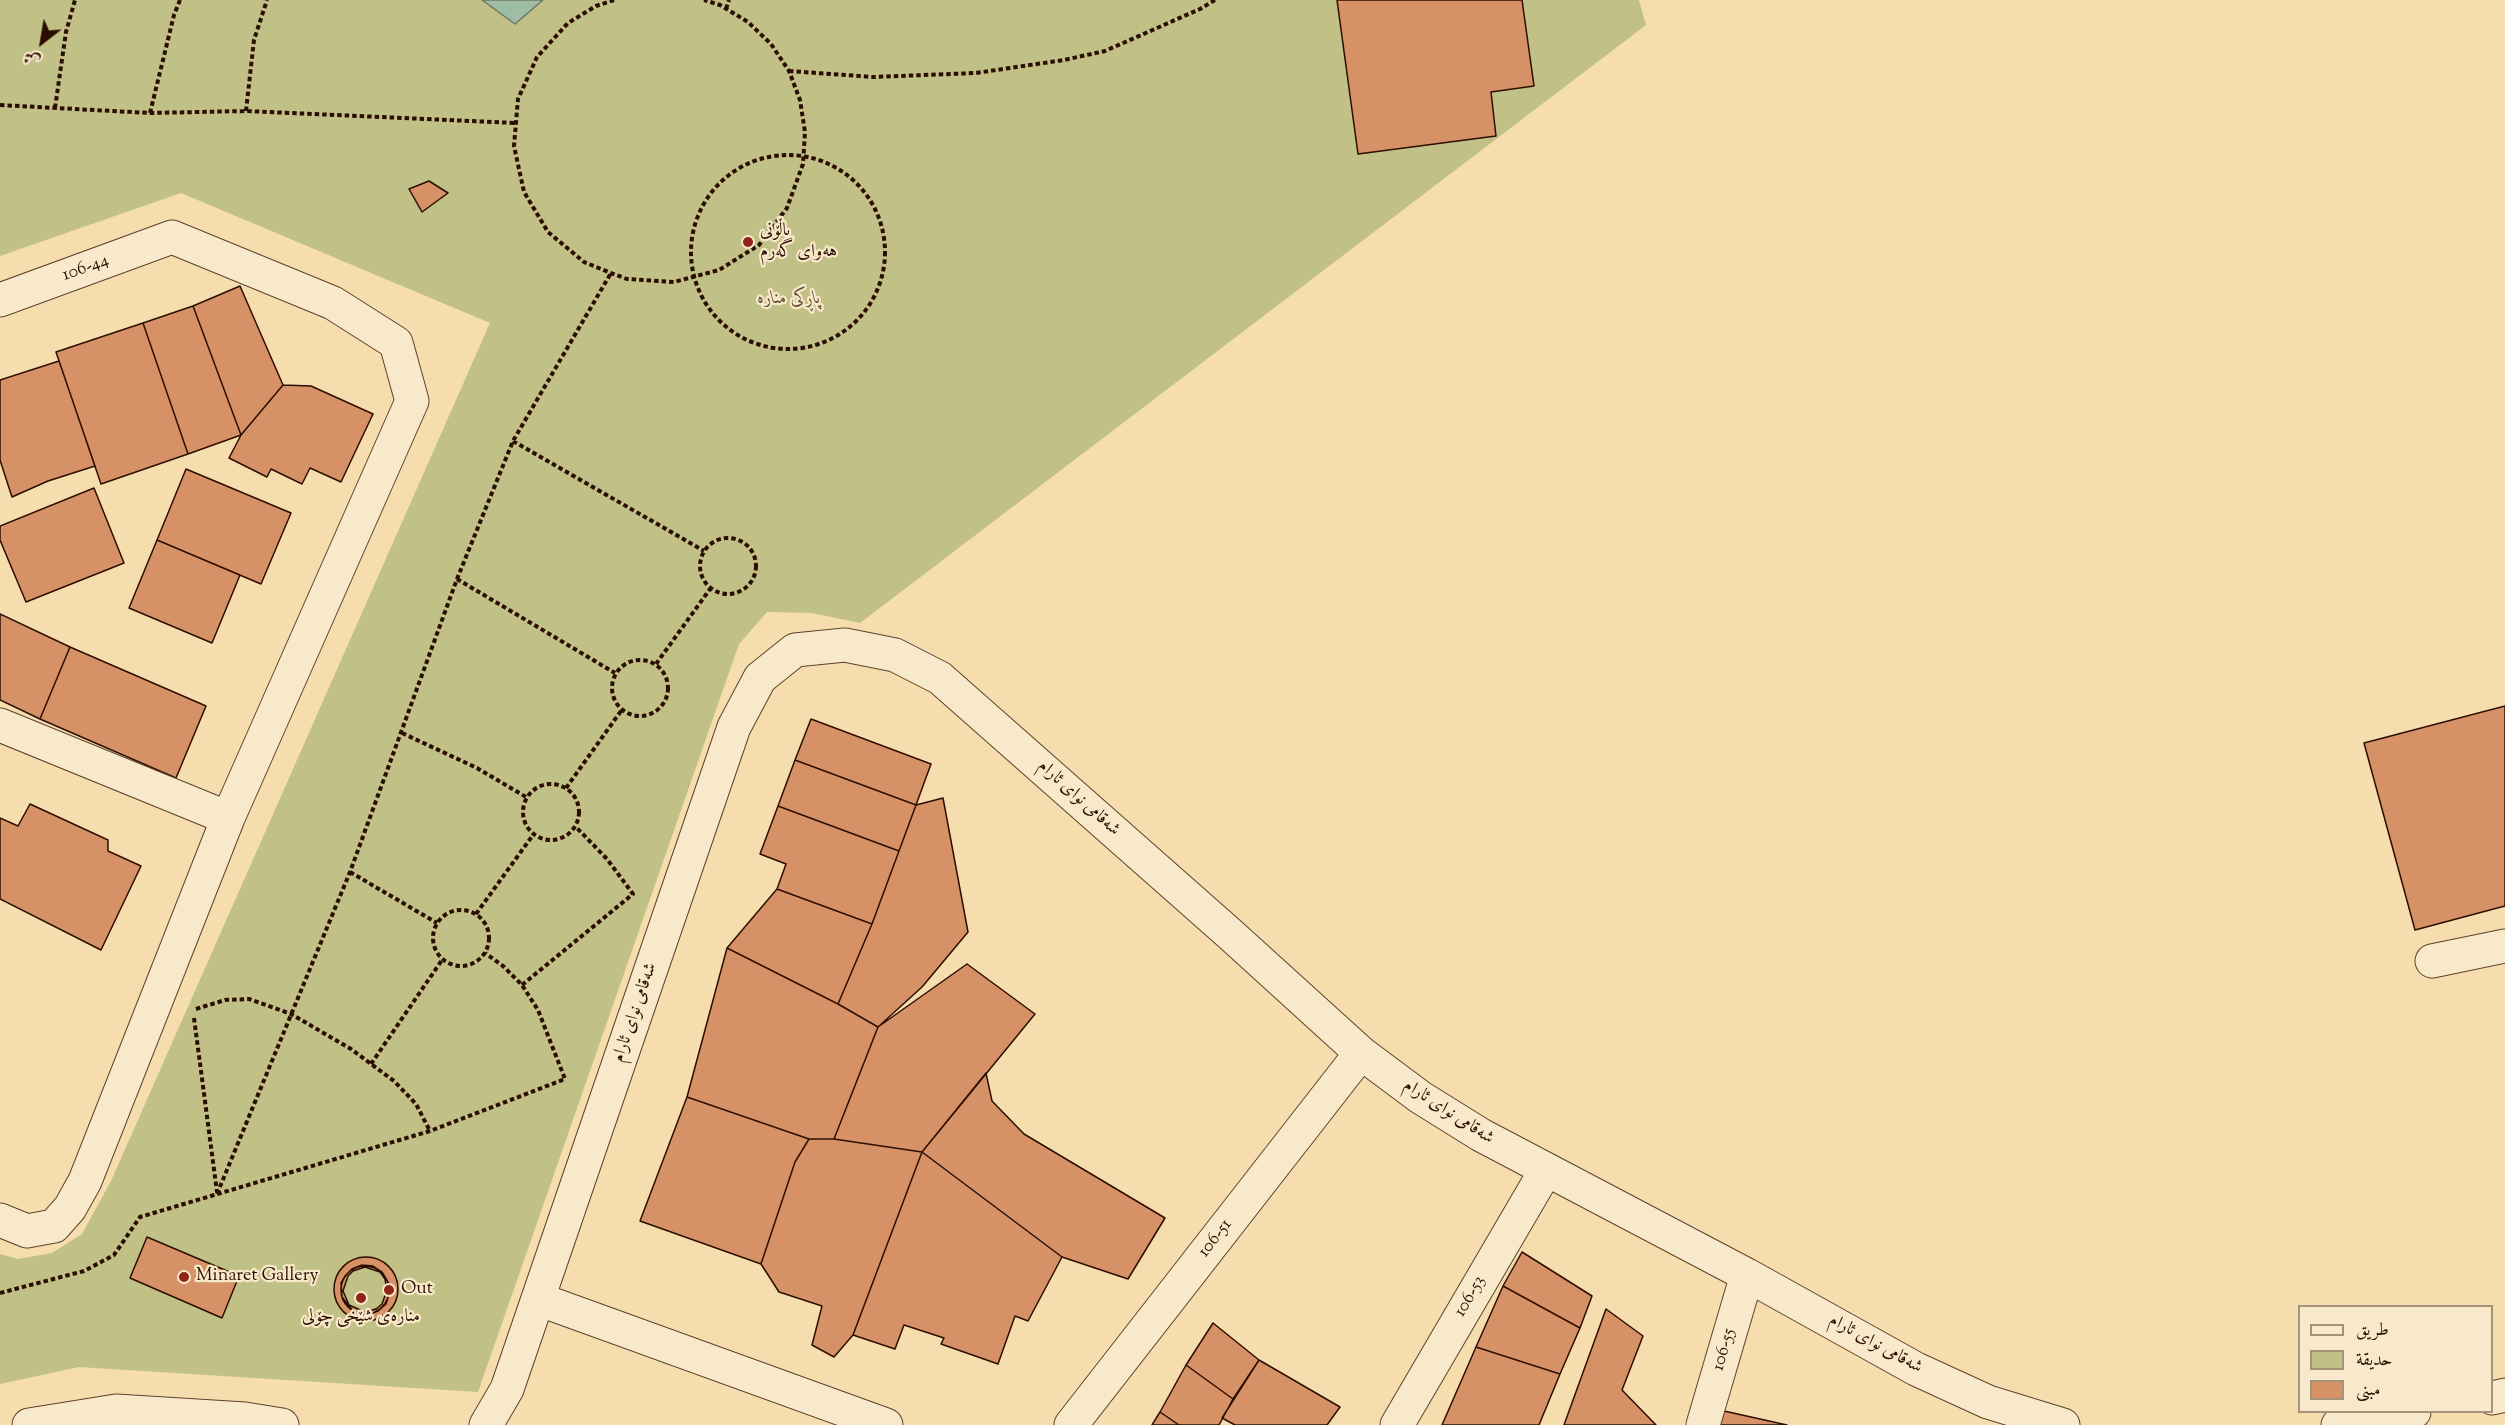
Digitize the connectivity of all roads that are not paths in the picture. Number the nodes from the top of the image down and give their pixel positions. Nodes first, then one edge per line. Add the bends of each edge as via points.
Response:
1 (0, 300) edge
2 (0, 725) edge
3 (228, 818) junction
4 (2505, 946) edge
5 (2432, 961) dead end
6 (1362, 1053) junction
7 (1546, 1170) junction
8 (0, 1220) edge
9 (1747, 1275) junction
10 (538, 1299) junction
11 (2408, 1413) edge
12 (28, 1425) edge
13 (282, 1425) edge
14 (486, 1425) edge
15 (886, 1425) edge
16 (1071, 1425) edge
17 (1397, 1425) edge
18 (1703, 1425) edge
19 (2063, 1425) edge
20 (2338, 1425) edge

1 - 3 street, 106-44 via 172,237 333,303 396,343 412,401
2 - 3 street
3 - 8 street via 85,1181 70,1208 54,1226 27,1231
4 - 5 street
6 - 7 street, شەقامی نوای ئارام via 1430,1104
6 - 10 street, شەقامی نوای ئارام via 940,678 895,655 845,645 795,650 760,678 734,727
6 - 16 street, 106-51
7 - 9 street, شەقامی نوای ئارام
7 - 17 street, 106-53
9 - 18 street, 106-55
9 - 19 street, شەقامی نوای ئارام via 1916,1369 1988,1402
10 - 14 street, شەقامی نوای ئارام via 507,1389
10 - 15 street
11 - 20 street
12 - 13 street via 116,1411

